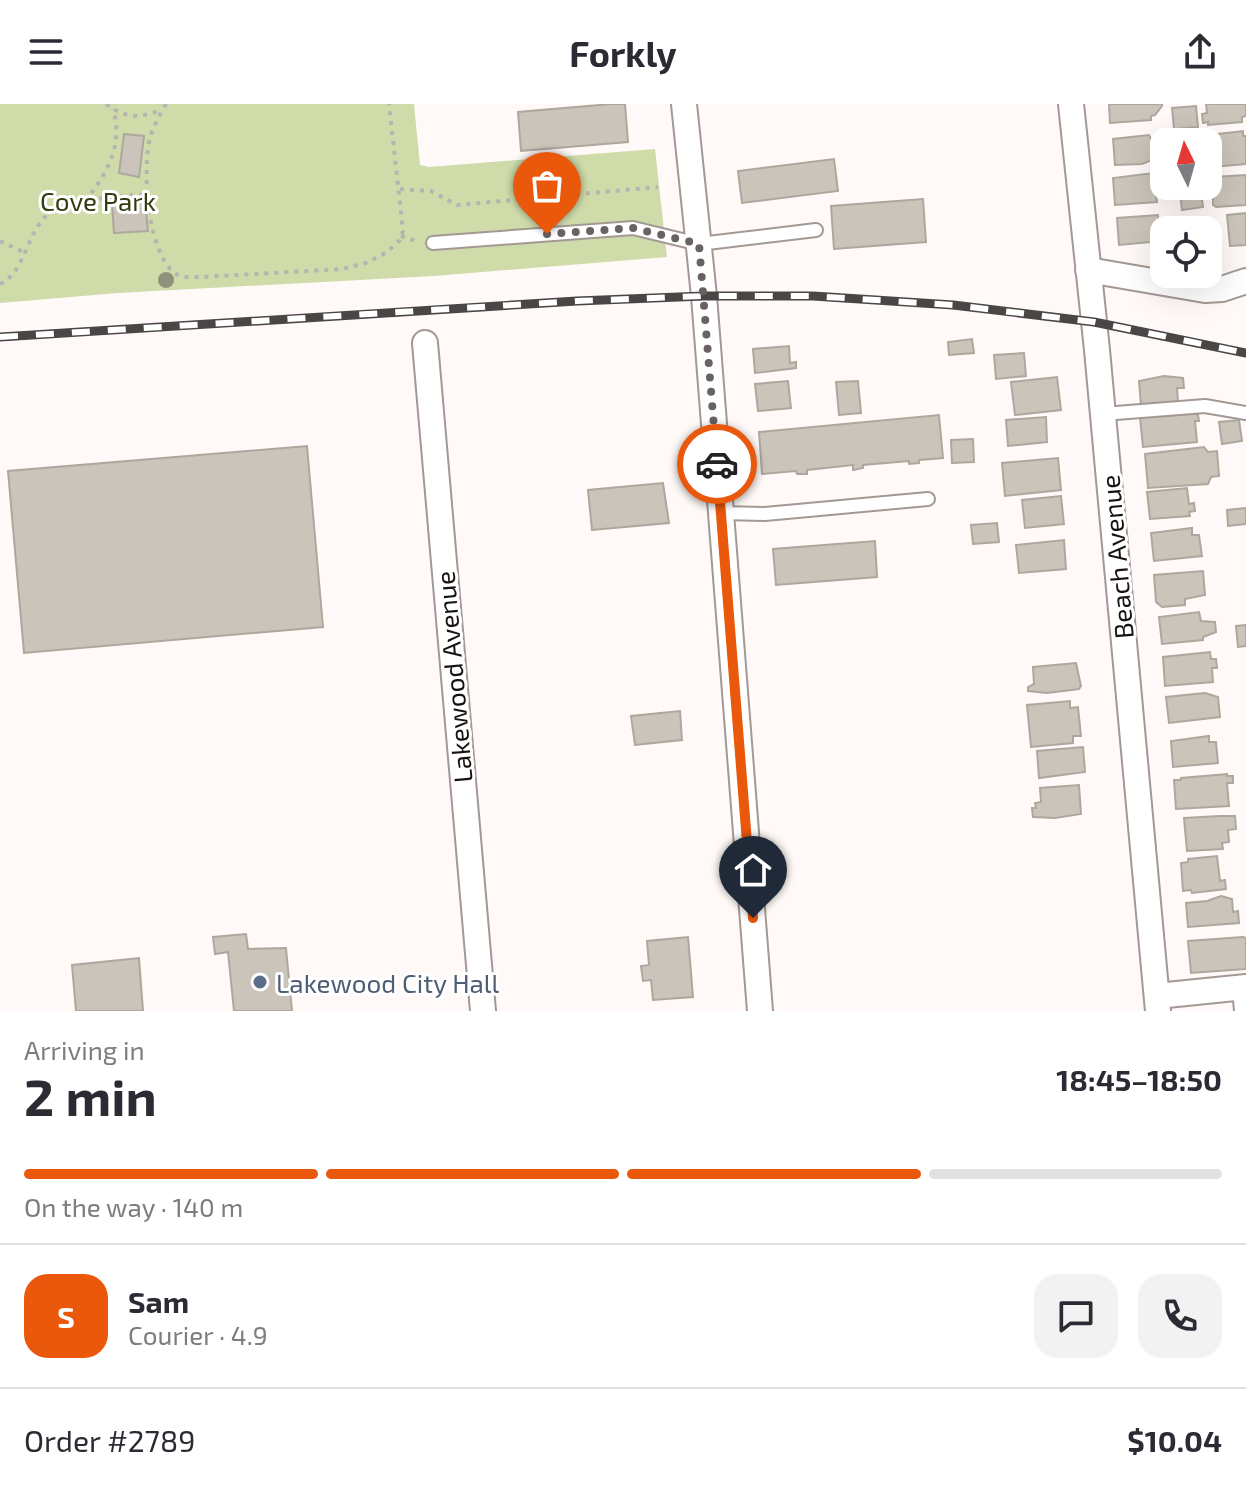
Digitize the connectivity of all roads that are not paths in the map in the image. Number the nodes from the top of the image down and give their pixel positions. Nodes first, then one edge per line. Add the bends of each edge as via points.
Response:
1 (684, 104) edge
2 (1071, 104) edge
3 (816, 230) dead end
4 (433, 243) dead end
5 (699, 244) junction
6 (1088, 270) junction
7 (1246, 281) edge
8 (425, 343) dead end
9 (1246, 413) edge
10 (1103, 414) junction
11 (928, 499) dead end
12 (721, 513) junction
13 (1242, 995) edge
14 (1157, 1004) edge
15 (483, 1011) edge
16 (760, 1011) edge

1 - 5 street
2 - 6 street, Beach Avenue
3 - 5 lane
4 - 5 lane via 633,228
5 - 12 street
6 - 7 street via 1205,290
6 - 10 street, Beach Avenue
8 - 15 street, Lakewood Avenue
9 - 10 lane via 1205,406
10 - 14 street, Beach Avenue
11 - 12 lane
12 - 16 street
13 - 14 street

